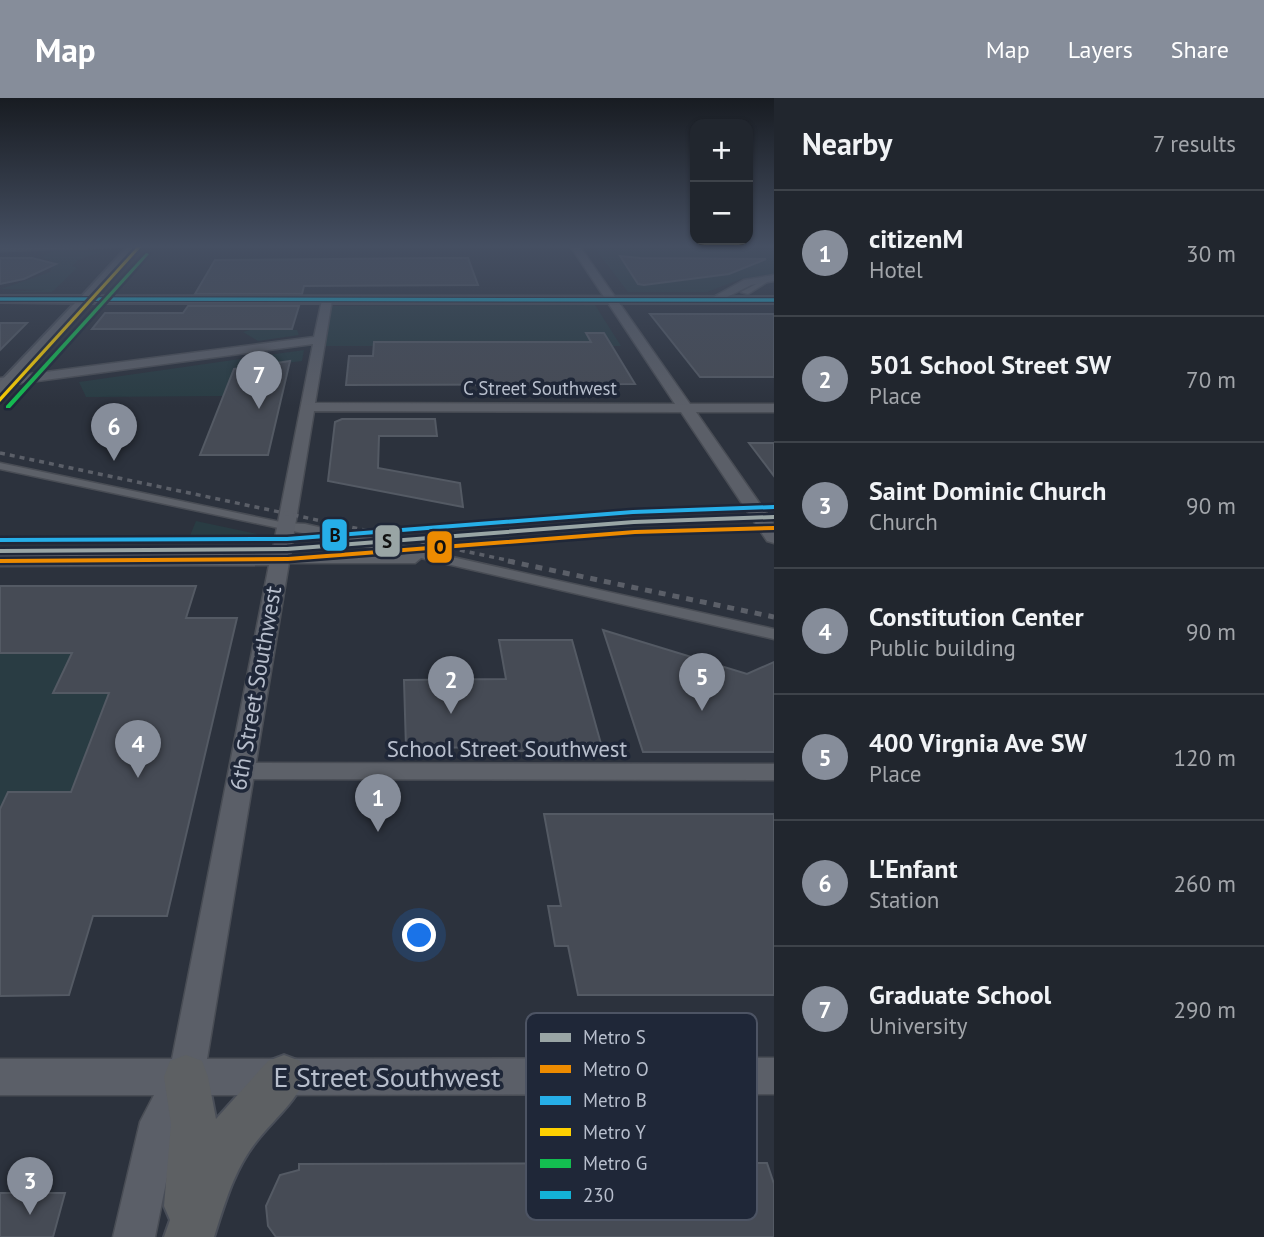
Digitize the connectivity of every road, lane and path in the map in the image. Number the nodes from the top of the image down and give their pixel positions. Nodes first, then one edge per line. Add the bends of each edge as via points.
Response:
1 (83, 300) edge
2 (327, 300) edge
3 (611, 300) edge
4 (319, 340) junction
5 (3, 385) edge
6 (306, 407) junction
7 (685, 408) junction
8 (774, 408) edge
9 (0, 466) edge
10 (285, 527) junction
11 (771, 527) edge
12 (278, 559) junction
13 (435, 559) junction
14 (0, 560) edge
15 (774, 634) edge
16 (240, 771) junction
17 (774, 772) edge
18 (0, 1077) edge
19 (186, 1077) junction
20 (284, 1077) junction
21 (526, 1077) edge
22 (134, 1237) edge
23 (188, 1237) edge

1 - 5 main road
2 - 4 street, 6th Street Southwest
3 - 7 street
4 - 5 street
4 - 6 street, 6th Street Southwest
6 - 7 street, C Street Southwest
6 - 10 street, 6th Street Southwest
7 - 8 street, C Street Southwest
7 - 11 street
9 - 10 street
10 - 12 street, 6th Street Southwest
10 - 13 street
12 - 13 street
12 - 14 street
12 - 16 street, 6th Street Southwest
13 - 15 street
16 - 17 street, School Street Southwest
16 - 19 street, 6th Street Southwest
18 - 19 street, E Street Southwest
19 - 20 street, E Street Southwest
19 - 22 street via 159,1122
19 - 23 highway via 194,1124
20 - 21 street, E Street Southwest
20 - 23 highway via 239,1126 215,1161

